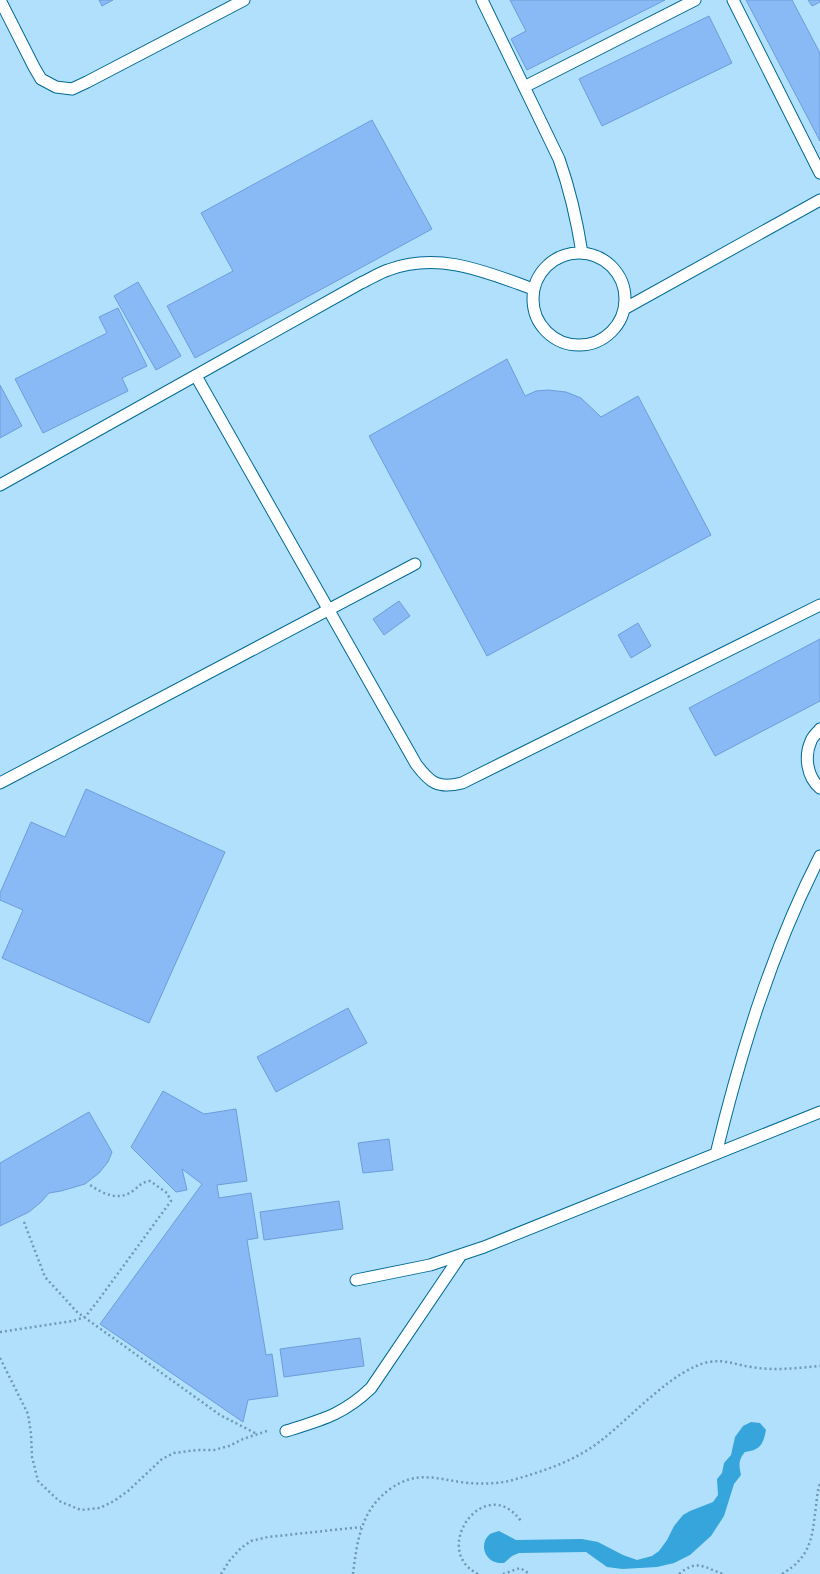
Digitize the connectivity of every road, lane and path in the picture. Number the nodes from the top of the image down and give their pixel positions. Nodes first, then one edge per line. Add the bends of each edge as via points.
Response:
1 (0, 0) edge
2 (244, 0) edge
3 (482, 0) edge
4 (695, 0) edge
5 (732, 0) edge
6 (524, 87) junction
7 (820, 173) edge
8 (820, 200) edge
9 (582, 253) junction
10 (533, 289) junction
11 (624, 309) junction
12 (196, 376) junction
13 (0, 485) edge
14 (415, 564) dead end
15 (820, 605) edge
16 (329, 610) junction
17 (820, 729) edge
18 (0, 783) edge
19 (820, 788) edge
20 (820, 856) edge
21 (820, 1112) edge
22 (716, 1154) junction
23 (90, 1185) dead end
24 (24, 1222) dead end
25 (461, 1255) junction
26 (356, 1280) dead end
27 (85, 1317) junction
28 (0, 1332) edge
29 (0, 1358) edge
30 (820, 1366) edge
31 (286, 1431) joint
32 (257, 1434) junction
33 (820, 1484) edge
34 (521, 1521) dead end
35 (361, 1527) junction
36 (221, 1574) edge
37 (353, 1574) edge
38 (478, 1574) edge
39 (503, 1574) edge
40 (530, 1574) edge
41 (679, 1574) edge
42 (723, 1574) edge
43 (782, 1574) edge

1 - 2 lane via 41,79 56,88 72,89
3 - 6 lane
4 - 6 lane
5 - 7 lane
6 - 9 lane via 567,180
8 - 11 lane
9 - 10 lane via 556,258 545,266
9 - 11 lane via 606,262 616,271 625,296
10 - 11 lane via 532,302 542,327 551,336 576,345 589,344 612,332 620,321
10 - 12 lane via 480,270 450,263 419,263 389,270 361,283
12 - 13 lane
12 - 16 lane
14 - 16 lane
15 - 16 lane via 462,783 449,786 436,784 430,780 416,764
16 - 18 lane
17 - 19 lane via 811,741 807,756 809,771
20 - 22 lane via 790,920 759,1004 736,1076
21 - 22 lane
22 - 25 lane via 507,1239
23 - 27 path via 115,1196 122,1196 150,1181 167,1192 171,1201
24 - 27 path via 44,1276 77,1312
25 - 26 lane via 404,1271
25 - 31 lane via 371,1388 341,1412
27 - 28 path
27 - 32 path via 220,1415
29 - 32 path via 28,1414 32,1457 38,1481 59,1500 81,1510 100,1508 114,1501 162,1459 174,1453 214,1450
30 - 35 path via 787,1369 751,1367 730,1361 710,1362 690,1368 672,1380 604,1439 562,1464 495,1484 468,1483 432,1476 407,1479 390,1488 376,1502
31 - 32 path
33 - 43 path via 812,1537 804,1555 794,1567
34 - 38 path via 507,1507 498,1505 488,1505 469,1516 462,1526 458,1539 459,1551 464,1562
35 - 36 path via 251,1541 230,1560
35 - 37 path
39 - 40 path via 520,1568
41 - 42 path via 697,1564

